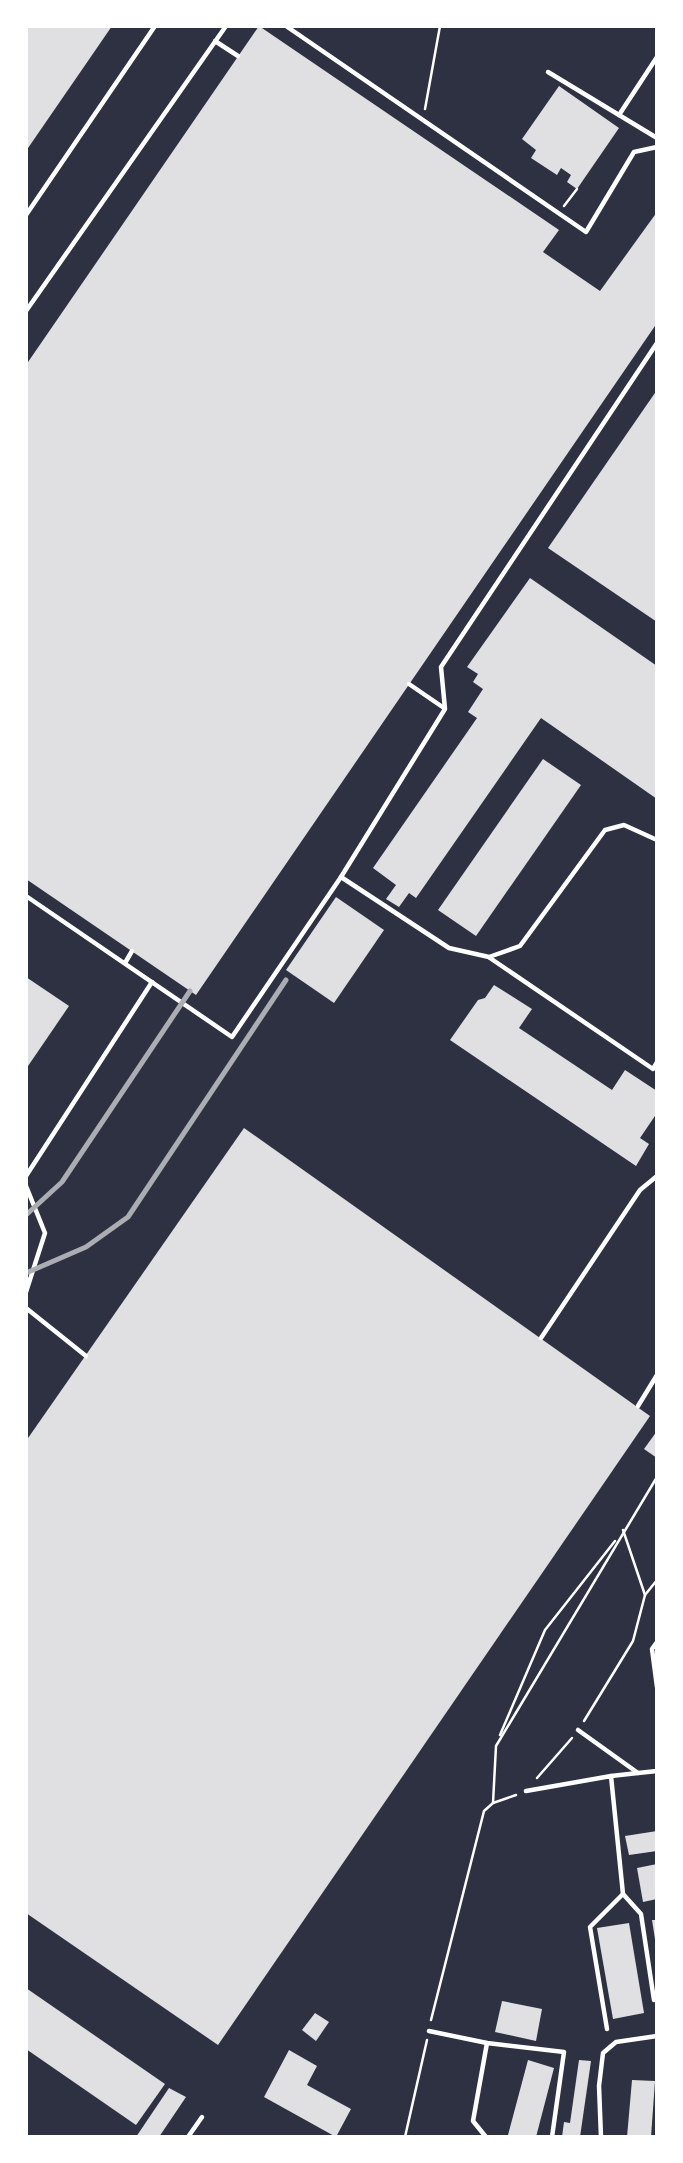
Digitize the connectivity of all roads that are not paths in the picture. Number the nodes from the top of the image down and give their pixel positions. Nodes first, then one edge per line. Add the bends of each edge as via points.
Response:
1 (155, 26) edge
2 (226, 26) edge
3 (286, 26) edge
4 (215, 41) junction
5 (238, 56) dead end
6 (657, 57) edge
7 (548, 72) dead end
8 (619, 115) junction
9 (657, 138) edge
10 (657, 147) edge
11 (26, 215) edge
12 (26, 311) edge
13 (657, 343) edge
14 (409, 684) dead end
15 (445, 709) junction
16 (657, 840) edge
17 (341, 877) junction
18 (26, 896) edge
19 (132, 951) dead end
20 (489, 957) junction
21 (124, 963) junction
22 (152, 982) junction
23 (657, 1062) edge
24 (26, 1176) edge
25 (657, 1176) edge
26 (26, 1186) edge
27 (26, 1292) edge
28 (26, 1308) edge
29 (541, 1338) dead end
30 (86, 1356) dead end
31 (657, 1375) edge
32 (638, 1406) dead end
33 (657, 1642) edge
34 (657, 1687) edge
35 (578, 1730) road end
36 (657, 1771) edge
37 (638, 1773) junction
38 (611, 1776) junction
39 (526, 1791) road end
40 (623, 1894) junction
41 (654, 2000) dead end
42 (607, 2029) dead end
43 (429, 2031) road end
44 (657, 2036) edge
45 (487, 2043) junction
46 (202, 2117) dead end
47 (188, 2137) edge
48 (486, 2137) edge
49 (552, 2137) edge
50 (601, 2137) edge

1 - 11 lane
2 - 4 lane
3 - 10 lane via 586,232 634,152
4 - 5 lane
4 - 12 lane
6 - 8 lane
7 - 8 lane
8 - 9 lane
13 - 15 lane via 441,667
14 - 15 lane
15 - 17 lane
16 - 20 lane via 624,825 605,830 520,946
17 - 20 lane via 449,948
17 - 22 lane via 232,1037
18 - 21 lane
19 - 21 lane
20 - 23 lane via 653,1069
21 - 22 lane
22 - 24 lane
25 - 29 lane via 640,1190
26 - 27 lane via 45,1233
28 - 30 lane
31 - 32 lane
33 - 34 lane via 652,1649
35 - 37 lane
36 - 37 lane
37 - 38 lane
38 - 39 lane
38 - 40 lane
40 - 41 lane via 641,1914
40 - 42 lane via 590,1927
43 - 45 lane
44 - 50 lane via 616,2042 603,2053
45 - 48 lane via 473,2121
45 - 49 lane via 564,2052
46 - 47 lane

